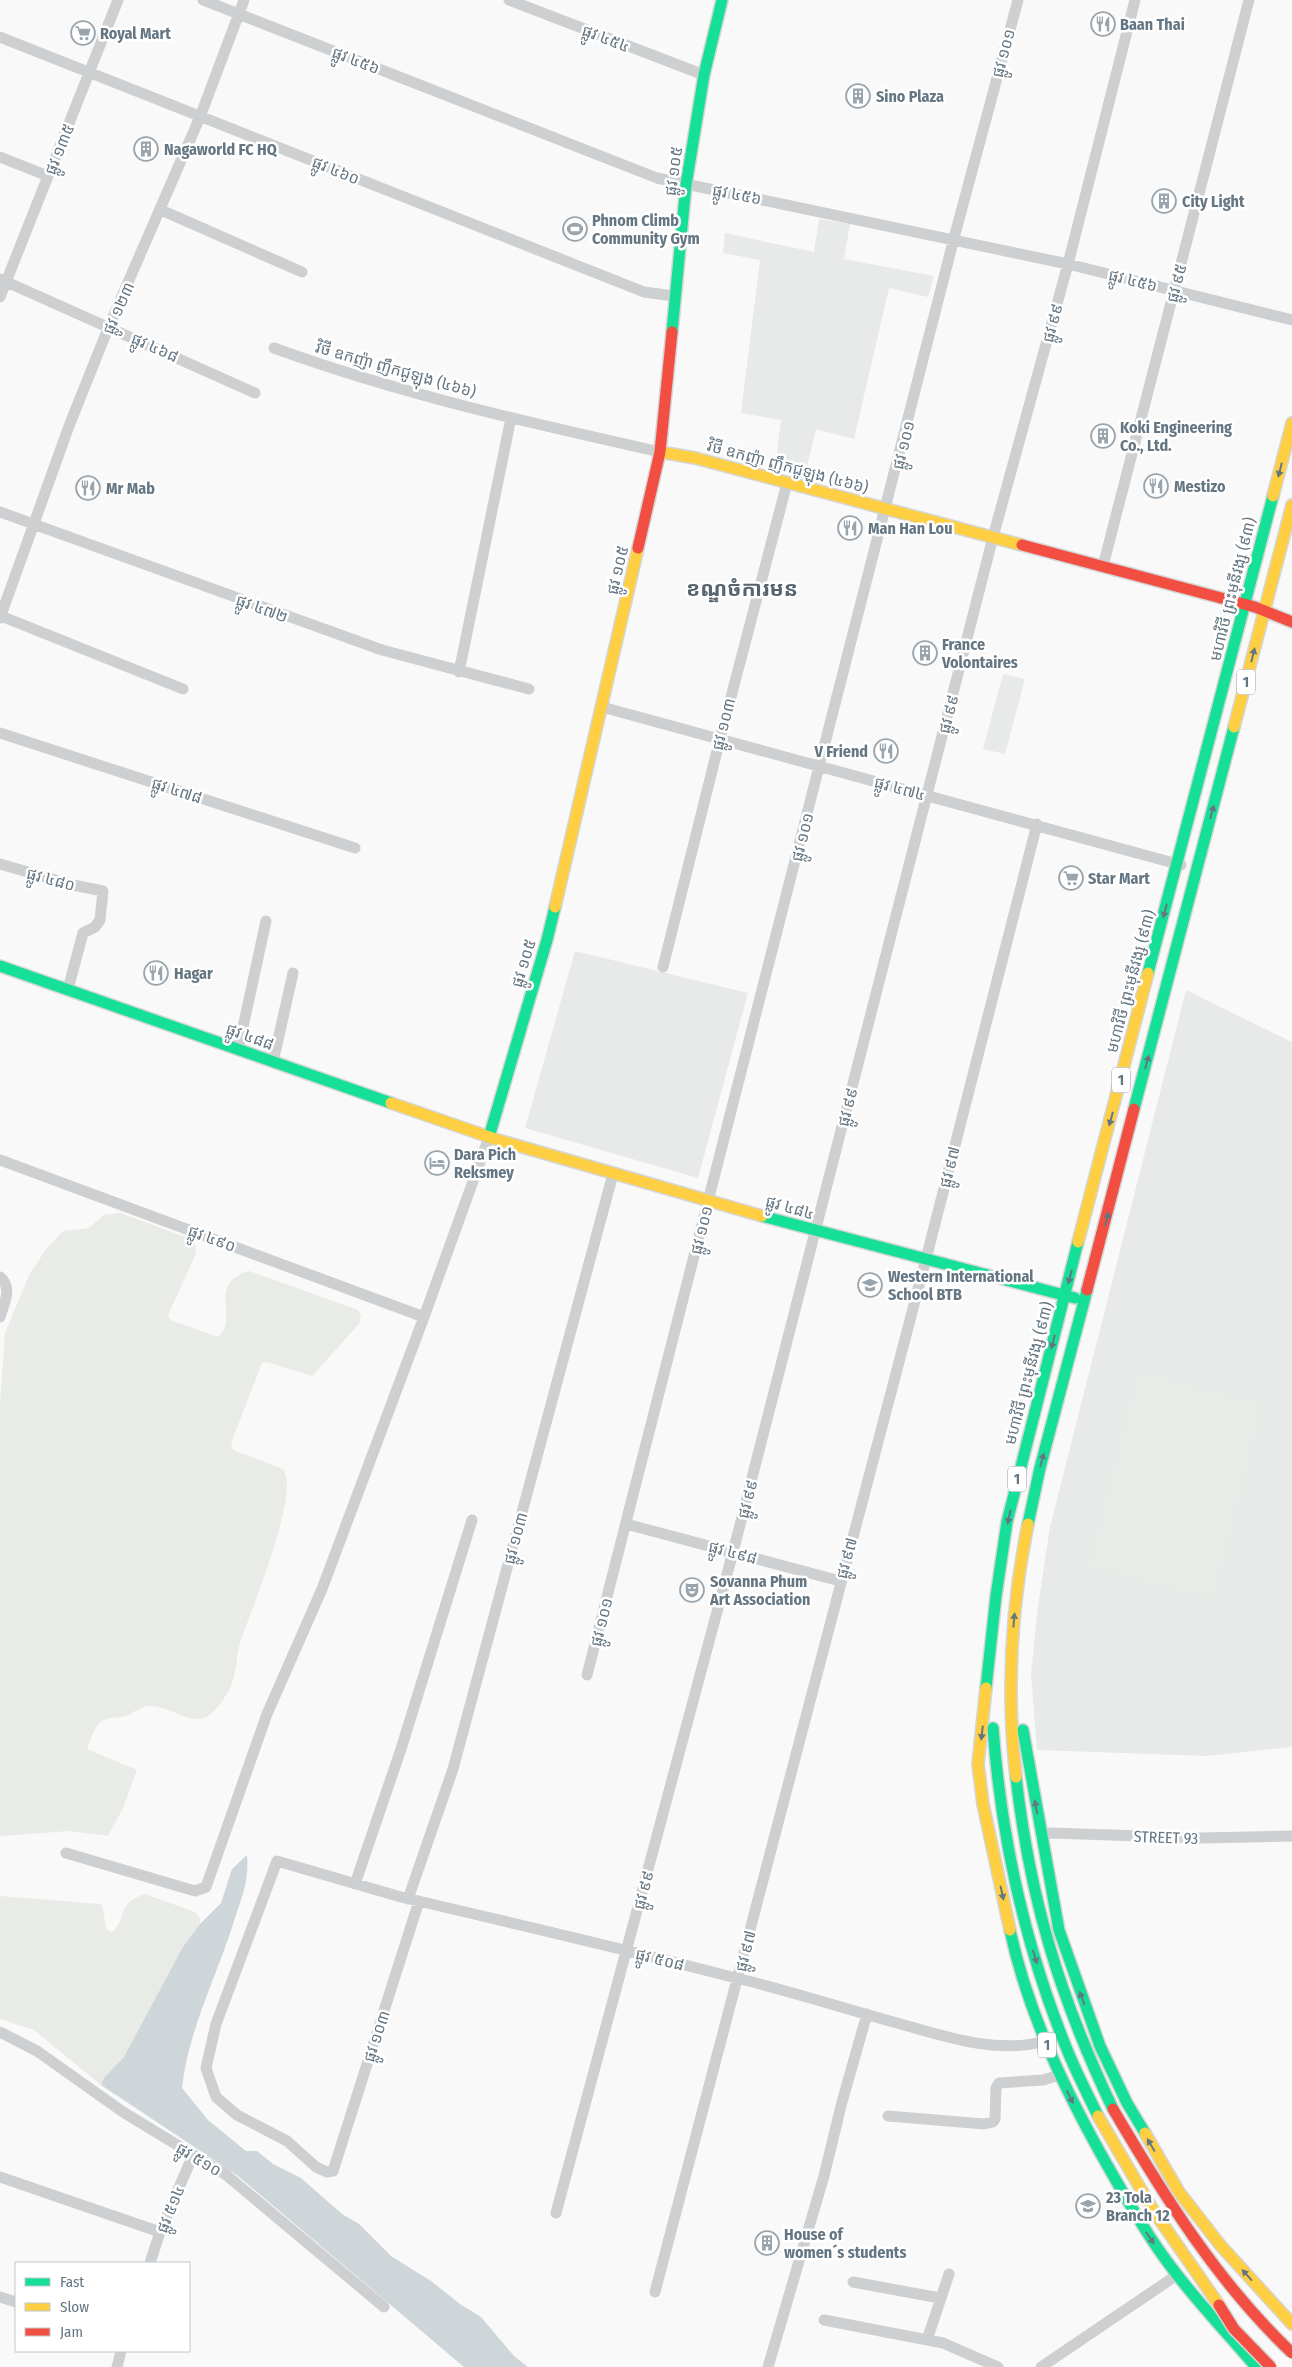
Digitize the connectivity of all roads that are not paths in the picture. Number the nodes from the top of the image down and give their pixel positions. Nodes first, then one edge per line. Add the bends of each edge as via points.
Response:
1 (118, 0) edge
2 (203, 0) edge
3 (244, 0) edge
4 (509, 0) edge
5 (722, 0) edge
6 (1018, 0) edge
7 (1135, 0) edge
8 (1249, 0) edge
9 (238, 14) junction
10 (0, 37) edge
11 (89, 72) junction
12 (704, 75) junction
13 (200, 117) junction
14 (0, 157) edge
15 (48, 176) junction
16 (692, 186) junction
17 (161, 210) junction
18 (954, 238) junction
19 (1068, 264) junction
20 (302, 272) dead end
21 (3, 280) edge
22 (1175, 290) junction
23 (674, 296) junction
24 (0, 297) edge
25 (1292, 320) edge
26 (109, 326) junction
27 (274, 348) dead end
28 (255, 393) dead end
29 (511, 418) junction
30 (1292, 423) edge
31 (665, 452) junction
32 (787, 482) junction
33 (1292, 506) edge
34 (886, 509) junction
35 (0, 512) edge
36 (32, 524) junction
37 (993, 537) junction
38 (1103, 566) junction
39 (1245, 604) junction
40 (1264, 611) junction
41 (0, 617) edge
42 (1292, 622) edge
43 (458, 672) junction
44 (184, 689) dead end
45 (529, 689) dead end
46 (602, 707) junction
47 (0, 733) edge
48 (720, 739) junction
49 (820, 766) junction
50 (927, 795) junction
51 (1037, 824) junction
52 (354, 848) dead end
53 (0, 864) edge
54 (1177, 864) junction
55 (1197, 870) junction
56 (266, 921) dead end
57 (0, 966) edge
58 (663, 967) dead end
59 (293, 973) dead end
60 (68, 989) junction
61 (238, 1050) junction
62 (273, 1062) junction
63 (493, 1138) junction
64 (0, 1160) edge
65 (613, 1174) junction
66 (708, 1201) junction
67 (816, 1231) junction
68 (926, 1259) junction
69 (0, 1277) edge
70 (1065, 1295) junction
71 (1086, 1300) junction
72 (0, 1317) edge
73 (424, 1317) junction
74 (472, 1520) dead end
75 (626, 1524) junction
76 (734, 1552) junction
77 (840, 1581) junction
78 (990, 1668) junction
79 (1010, 1669) junction
80 (587, 1675) dead end
81 (1041, 1835) junction
82 (1292, 1836) edge
83 (66, 1853) dead end
84 (355, 1884) junction
85 (413, 1900) junction
86 (626, 1951) junction
87 (738, 1978) junction
88 (867, 2014) junction
89 (0, 2032) edge
90 (1045, 2041) junction
91 (1060, 2075) junction
92 (888, 2116) dead end
93 (192, 2155) junction
94 (333, 2171) joint
95 (0, 2177) edge
96 (556, 2213) dead end
97 (160, 2232) junction
98 (1216, 2240) junction
99 (150, 2262) edge
100 (1214, 2265) junction
101 (949, 2274) dead end
102 (1176, 2274) junction
103 (854, 2282) dead end
104 (655, 2292) dead end
105 (0, 2297) edge
106 (940, 2298) junction
107 (1268, 2299) junction
108 (15, 2302) edge
109 (384, 2306) dead end
110 (824, 2320) dead end
111 (1292, 2324) edge
112 (1227, 2335) junction
113 (1292, 2337) edge
114 (927, 2340) junction
115 (121, 2352) edge
116 (1292, 2353) edge
117 (1276, 2364) edge
118 (117, 2367) edge
119 (768, 2367) edge
120 (998, 2367) edge
121 (1041, 2367) edge
122 (1256, 2367) edge

1 - 11 street, ផ្លូវ ១៣៥
2 - 9 street, ផ្លូវ ៤៥៦
3 - 9 street, ផ្លូវ ១២៣
4 - 12 street, ផ្លូវ ៤៥៤
5 - 12 main road, ផ្លូវ ១០៥
6 - 18 street, ផ្លូវ ១០១
7 - 19 street, ផ្លូវ ៩៩
8 - 22 street, ផ្លូវ ៩៥
9 - 13 street, ផ្លូវ ១២៣
9 - 16 street, ផ្លូវ ៤៥៦ via 657,178
10 - 11 street, ផ្លូវ ៤៦០
11 - 13 street, ផ្លូវ ៤៦០
11 - 15 street, ផ្លូវ ១៣៥
12 - 16 main road, ផ្លូវ ១០៥
13 - 17 street, ផ្លូវ ១២៣
13 - 23 street, ផ្លូវ ៤៦០ via 644,292
14 - 15 street
15 - 21 street, ផ្លូវ ១៣៥
16 - 18 street, ផ្លូវ ៤៥៦
16 - 23 main road, ផ្លូវ ១០៥
17 - 20 street
17 - 26 street, ផ្លូវ ១២៣
18 - 19 street, ផ្លូវ ៤៥៦
18 - 34 street, ផ្លូវ ១០១
19 - 22 street, ផ្លូវ ៤៥៦
19 - 37 street, ផ្លូវ ៩៩
21 - 24 street, ផ្លូវ ១៣៥
21 - 26 street, ផ្លូវ ៤៦៨
22 - 25 street, ផ្លូវ ៤៥៦
22 - 38 street, ផ្លូវ ៩៥
23 - 31 main road, ផ្លូវ ១០៥
26 - 28 street, ផ្លូវ ៤៦៨
26 - 36 street, ផ្លូវ ១២៣
27 - 29 street, វិថី ឧកញ៉ា ញឹកជូឡុង (៤៦៦) via 335,369
29 - 31 street, វិថី ឧកញ៉ា ញឹកជូឡុង (៤៦៦)
29 - 43 street
30 -> 39 main road, មហាវិថី ព្រះមុនីវង្ស (៩៣) / 1
31 - 32 main road, វិថី ឧកញ៉ា ញឹកជូឡុង (៤៦៦)
31 - 46 main road, ផ្លូវ ១០៥
32 - 34 main road, វិថី ឧកញ៉ា ញឹកជូឡុង (៤៦៦)
32 - 48 street, ផ្លូវ ១០៣
33 - 40 main road, 1
34 - 37 main road, វិថី ឧកញ៉ា ញឹកជូឡុង (៤៦៦)
34 - 49 street, ផ្លូវ ១០១
35 - 36 street, ផ្លូវ ៤៧២
36 - 41 street, ផ្លូវ ១២៣
36 - 43 street, ផ្លូវ ៤៧២ via 382,650
37 - 38 main road, វិថី ឧកញ៉ា ញឹកជូឡុង (៤៦៦)
37 - 50 street, ផ្លូវ ៩៩
38 - 39 main road, វិថី ឧកញ៉ា ញឹកជូឡុង (៤៦៦)
39 - 40 main road, វិថី ឧកញ៉ា ញឹកជូឡុង (៤៦៦)
39 - 54 main road, មហាវិថី ព្រះមុនីវង្ស (៩៣) / 1
40 - 42 main road, វិថី ឧកញ៉ា ញឹកជូឡុង (៤៦៦)
55 -> 40 main road, 1
41 - 44 street
43 - 45 street, ផ្លូវ ៤៧២
46 - 48 street, ផ្លូវ ៤៧៤
46 - 63 main road, ផ្លូវ ១០៥ via 547,940
47 - 52 street, ផ្លូវ ៤៧៨
48 - 49 street, ផ្លូវ ៤៧៤
48 - 58 street, ផ្លូវ ១០៣
49 - 50 street, ផ្លូវ ៤៧៤
49 - 66 street, ផ្លូវ ១០១
50 - 51 street, ផ្លូវ ៤៧៤
50 - 67 street, ផ្លូវ ៩៩
51 - 54 street, ផ្លូវ ៤៧៤
51 - 68 street, ផ្លូវ ៩៧
53 - 60 street, ផ្លូវ ៤៨០ via 73,886 103,891 100,920 95,927 83,933
54 - 55 street, ផ្លូវ ៤៧៤
54 -> 70 main road, មហាវិថី ព្រះមុនីវង្ស (៩៣) / 1
71 -> 55 main road, 1
56 - 61 street
57 - 60 main road, ផ្លូវ ៤៨៨
59 - 62 street
60 - 61 main road, ផ្លូវ ៤៨៨
61 - 62 main road, ផ្លូវ ៤៨៨
62 - 63 main road, ផ្លូវ ៤៨៨
63 - 65 main road, ផ្លូវ ៤៨៤
63 - 73 street
64 - 73 street, ផ្លូវ ៤៩០
65 - 66 main road, ផ្លូវ ៤៨៤
65 - 85 street, ផ្លូវ ១០៣ via 453,1769
66 - 67 main road, ផ្លូវ ៤៨៤
66 - 75 street, ផ្លូវ ១០១
67 - 68 main road, ផ្លូវ ៤៨៤
67 - 76 street, ផ្លូវ ៩៩
68 - 70 main road, ផ្លូវ ៤៨៤
68 - 77 street, ផ្លូវ ៩៧
69 - 72 street via 6,1283 7,1291
70 - 71 main road, ផ្លូវ ៤៨៤
70 -> 78 main road, មហាវិថី ព្រះមុនីវង្ស (៩៣) / 1 via 1007,1522
79 -> 71 main road, 1 via 1015,1602 1028,1524
73 - 83 street via 322,1588 267,1714 206,1887 196,1891
74 - 84 street
75 - 76 street, ផ្លូវ ៤៩៨
75 - 80 street, ផ្លូវ ១០១
76 - 77 street, ផ្លូវ ៤៩៨
76 - 86 street, ផ្លូវ ៩៩
77 - 87 street, ផ្លូវ ៩៧
78 -> 90 main road, 1 via 978,1764 983,1804 1011,1936
78 -> 117 main road, bridge via 994,1759 1000,1798 1028,1937 1062,2039 1098,2116 1153,2210 1199,2274
81 -> 79 main road, 1
79 - 100 main road, bridge via 1017,1794 1044,1932 1078,2032 1113,2109 1166,2199
81 - 82 street, STREET 93
98 -> 81 main road, 1 via 1179,2192 1127,2103 1100,2046 1059,1930
84 - 85 street, ផ្លូវ ៥០៨
84 - 94 street, ផ្លូវ ៥០៨ via 277,1861 216,2024 206,2068 216,2098 237,2115 287,2141 316,2167
85 - 86 street, ផ្លូវ ៥០៨
85 - 94 street, ផ្លូវ ១០៣
86 - 87 street, ផ្លូវ ៥០៨
86 - 96 street, ផ្លូវ ៩៩
87 - 88 street, ផ្លូវ ៥០៨
87 - 104 street, ផ្លូវ ៩៧
88 - 90 street, ផ្លូវ ៥០៨ via 932,2033 982,2043 1026,2047
88 - 119 street via 820,2193
89 - 93 street, ផ្លូវ ៥១០ via 37,2051 123,2112
90 - 91 main road, 1
91 - 92 street via 1043,2080 999,2083 996,2088 996,2119 993,2122
91 -> 102 main road, 1 via 1085,2127 1137,2218
93 - 97 street, ផ្លូវ ៥១៤
93 - 109 street, ផ្លូវ ៥១០ via 225,2174
95 - 97 street
97 - 99 street, ផ្លូវ ៥១៤
98 - 102 main road
107 -> 98 main road, 1
100 - 113 main road, bridge
100 - 116 main road, bridge via 1272,2335
101 - 106 street
102 - 112 main road, 1
102 - 121 street
103 - 106 street
105 - 108 street
106 - 114 street
107 - 111 main road, 1
107 - 112 main road
110 - 114 street
112 - 122 main road, 1
114 - 120 street
115 - 118 street

